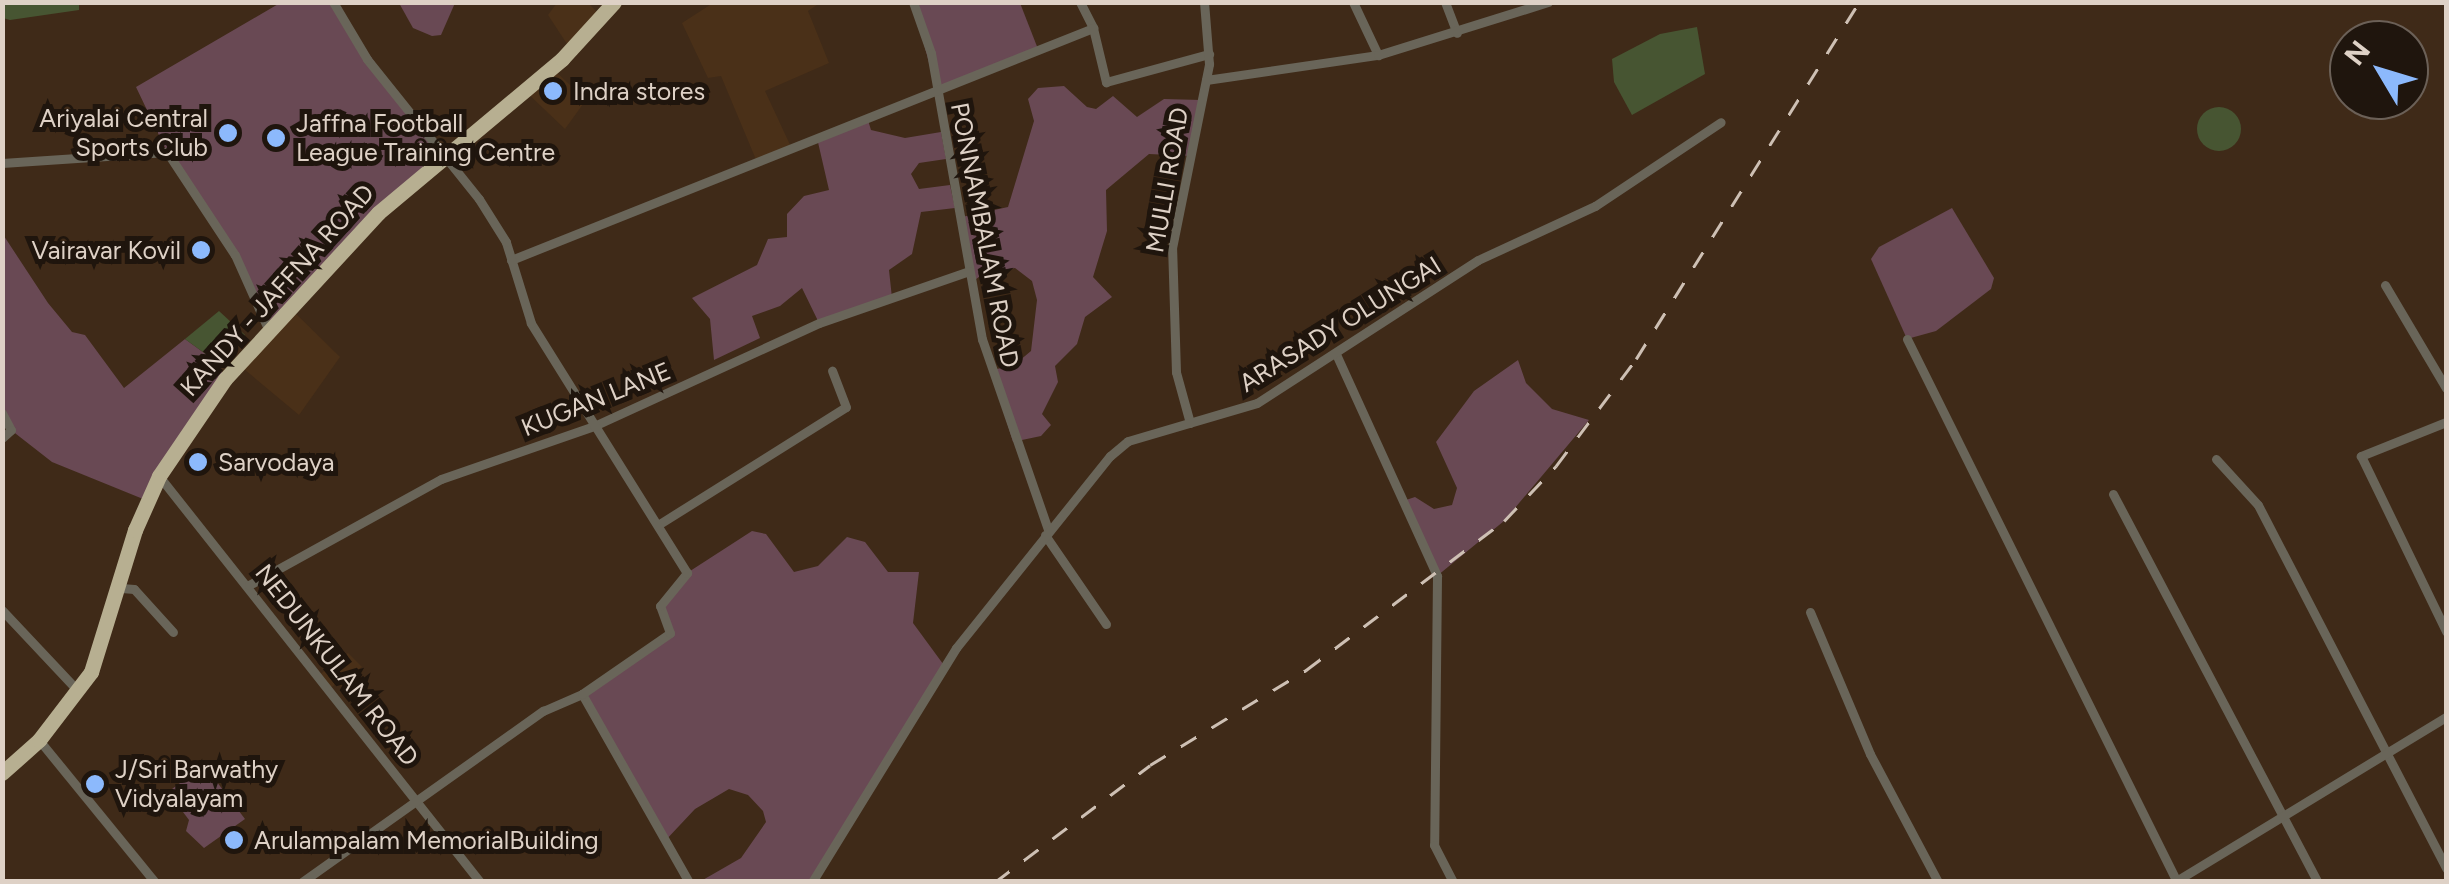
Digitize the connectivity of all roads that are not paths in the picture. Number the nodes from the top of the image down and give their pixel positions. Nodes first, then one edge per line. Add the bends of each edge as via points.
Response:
1 (333, 2) edge
2 (614, 2) edge
3 (913, 2) edge
4 (1080, 2) edge
5 (1204, 2) edge
6 (1353, 2) edge
7 (1445, 2) edge
8 (1548, 2) edge
9 (1093, 28) junction
10 (1457, 34) junction
11 (1210, 54) junction
12 (1378, 55) junction
13 (1206, 80) junction
14 (936, 89) junction
15 (1721, 122) dead end
16 (440, 155) junction
17 (2, 162) edge
18 (511, 260) junction
19 (969, 271) junction
20 (2385, 285) dead end
21 (269, 331) junction
22 (1907, 338) dead end
23 (1336, 354) junction
24 (832, 370) dead end
25 (2446, 388) edge
26 (2, 413) edge
27 (2446, 422) edge
28 (1190, 423) junction
29 (599, 424) junction
30 (2, 438) edge
31 (2216, 459) dead end
32 (159, 476) junction
33 (2113, 494) dead end
34 (662, 523) junction
35 (1046, 533) junction
36 (250, 586) junction
37 (122, 588) junction
38 (2, 610) edge
39 (1810, 612) dead end
40 (1106, 624) dead end
41 (2446, 631) edge
42 (173, 632) dead end
43 (78, 692) junction
44 (582, 694) junction
45 (2446, 717) edge
46 (38, 740) junction
47 (2392, 755) junction
48 (2, 773) edge
49 (416, 799) junction
50 (2282, 820) junction
51 (2446, 868) edge
52 (2176, 881) edge
53 (154, 882) edge
54 (302, 882) edge
55 (480, 882) edge
56 (689, 882) edge
57 (812, 882) edge
58 (1453, 882) edge
59 (1938, 882) edge
60 (2318, 882) edge

1 - 16 street
2 - 16 highway, KANDY - JAFFNA ROAD via 562,59
3 - 14 street, PONNAMBALAM ROAD
4 - 9 street
5 - 11 street, MULLI ROAD
6 - 12 street
7 - 10 street
8 - 10 street
9 - 11 street via 1106,82
9 - 14 street
10 - 12 street
11 - 13 street, MULLI ROAD
12 - 13 street
13 - 28 street, MULLI ROAD via 1172,248 1176,372
14 - 18 street
14 - 19 street, PONNAMBALAM ROAD
15 - 23 street, ARASADY OLUNGAI via 1609,198 1478,260
16 - 18 street via 480,199
16 - 21 highway, KANDY - JAFFNA ROAD
17 - 21 street via 167,152 236,255
18 - 29 street via 532,323
19 - 29 street, KUGAN LANE via 819,323
19 - 35 street, PONNAMBALAM ROAD via 982,340
20 - 25 street
21 - 32 highway, KANDY - JAFFNA ROAD via 186,430
22 - 52 street via 1981,500
23 - 28 street, ARASADY OLUNGAI via 1257,403
23 - 58 street via 1437,576 1434,846
24 - 34 street via 846,406
26 - 30 street via 12,430
27 - 41 street via 2361,456
28 - 35 street, ARASADY OLUNGAI via 1128,441
29 - 34 street
29 - 36 street, KUGAN LANE via 441,480 347,526
31 - 47 street via 2258,505
32 - 36 street, NEDUNKULAM ROAD
32 - 37 highway, KANDY - JAFFNA ROAD via 135,530
33 - 50 street
34 - 44 street via 688,573 660,606 670,632
35 - 40 street, PONNAMBALAM ROAD
35 - 57 street, ARASADY OLUNGAI via 956,648
36 - 49 street, NEDUNKULAM ROAD
37 - 42 street via 134,589
37 - 43 highway, KANDY - JAFFNA ROAD
38 - 43 street
39 - 59 street via 1870,754
43 - 46 highway, KANDY - JAFFNA ROAD
44 - 49 street via 544,711
44 - 56 street
45 - 47 street
46 - 48 highway, KANDY - JAFFNA ROAD
46 - 53 street
47 - 50 street
47 - 51 street
49 - 54 street
49 - 55 street, NEDUNKULAM ROAD
50 - 52 street
50 - 60 street

